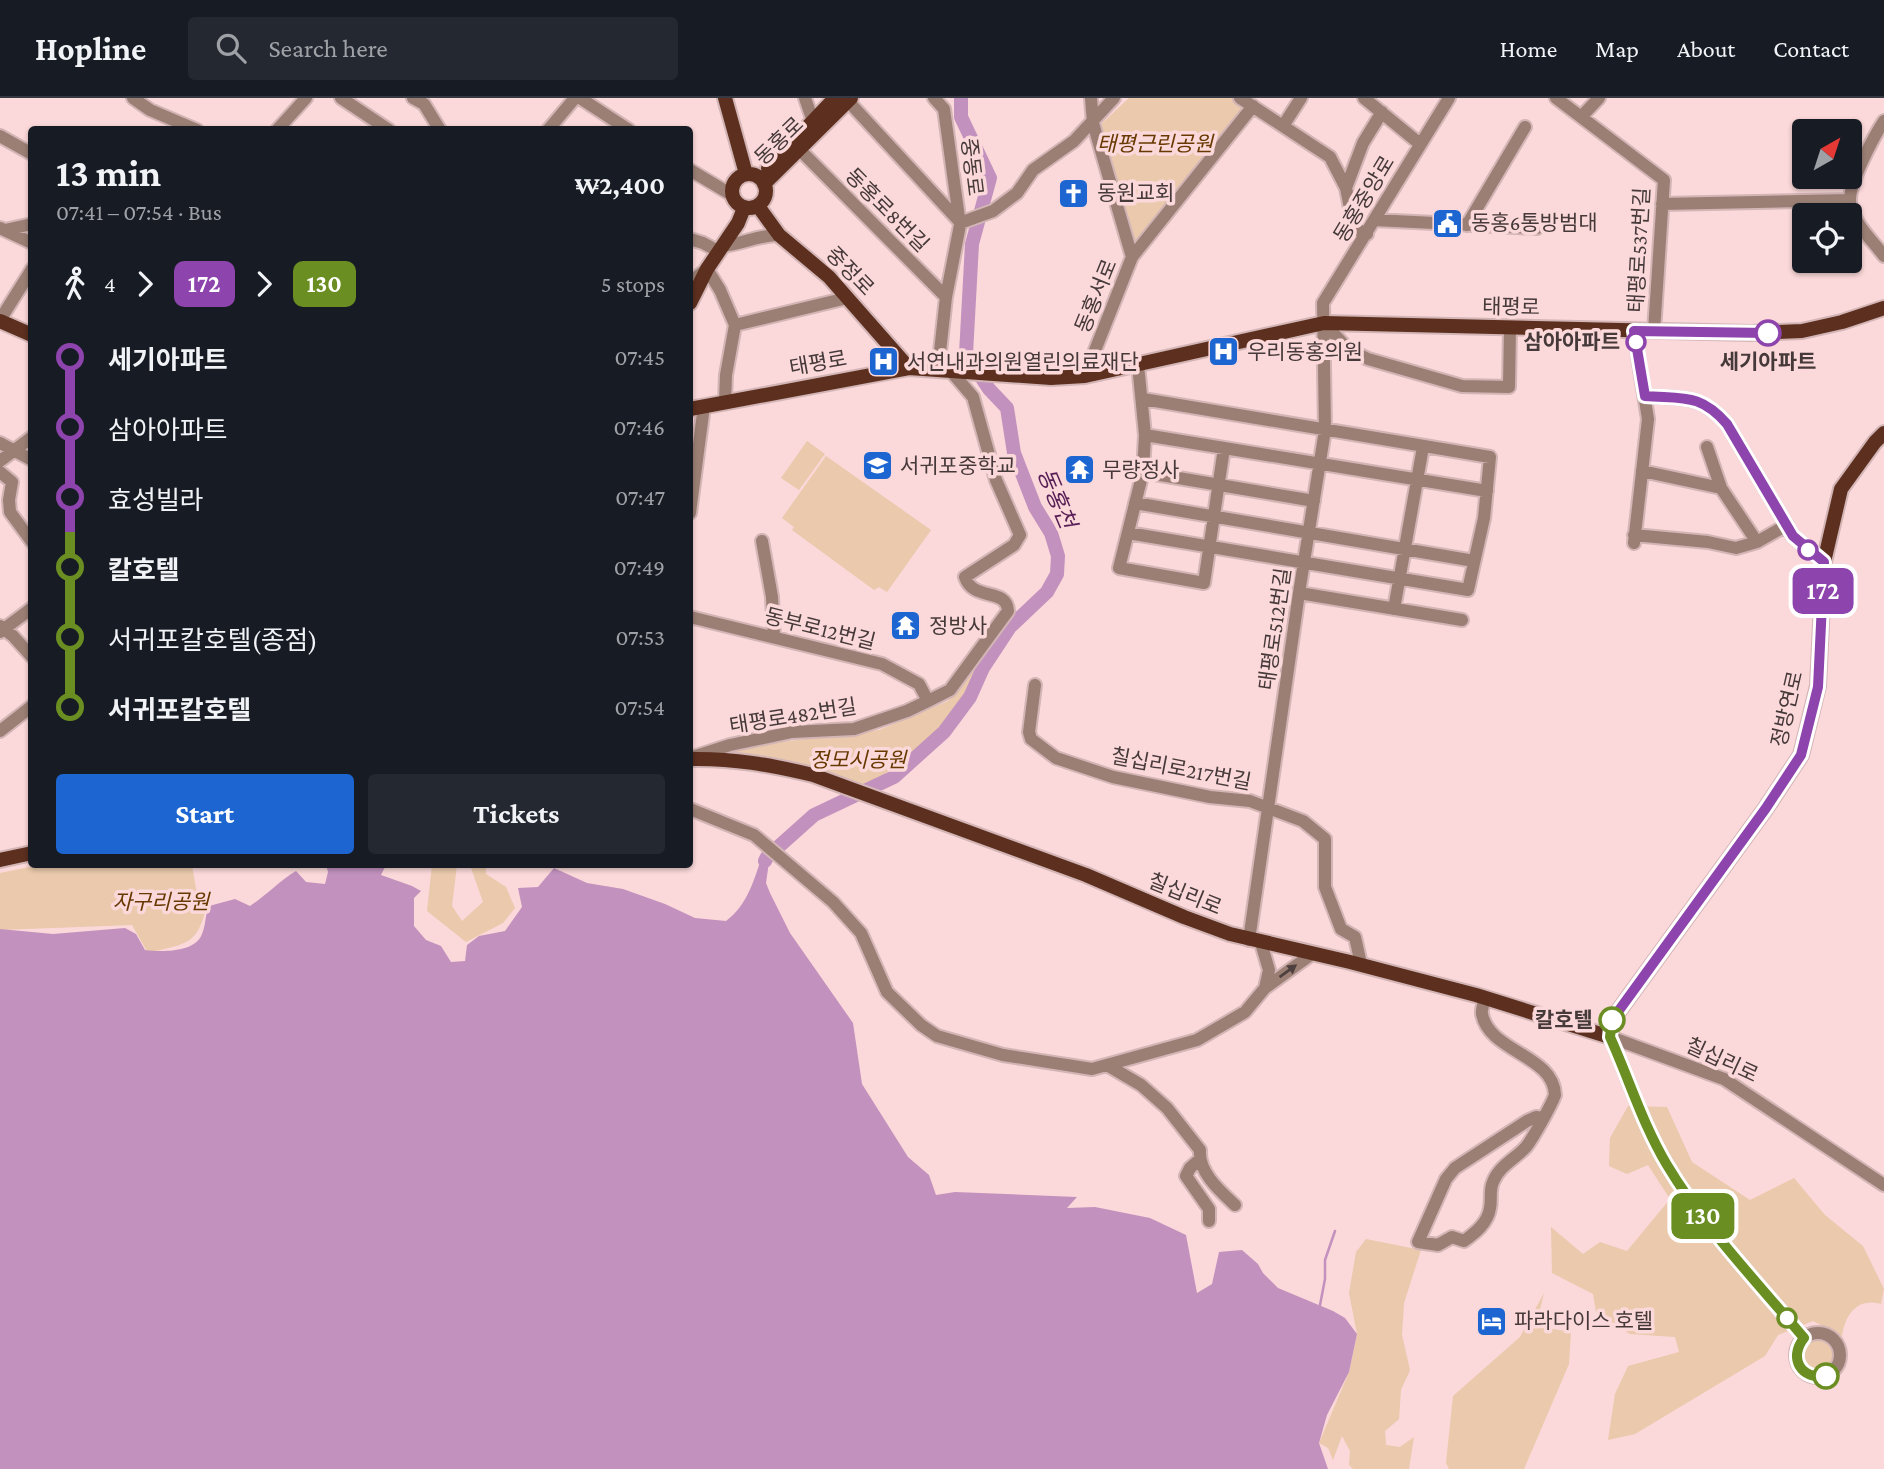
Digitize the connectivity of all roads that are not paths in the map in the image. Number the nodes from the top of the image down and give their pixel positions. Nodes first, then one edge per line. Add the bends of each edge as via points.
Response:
1 (133, 98) edge
2 (306, 98) edge
3 (341, 98) edge
4 (413, 98) edge
5 (578, 98) edge
6 (724, 98) edge
7 (805, 98) edge
8 (934, 98) edge
9 (1091, 98) edge
10 (1114, 98) edge
11 (1240, 98) edge
12 (1301, 98) edge
13 (1449, 98) edge
14 (1556, 98) edge
15 (1599, 98) edge
16 (844, 99) edge
17 (1369, 99) edge
18 (1253, 106) junction
19 (1382, 112) junction
20 (1581, 117) junction
21 (1884, 121) edge
22 (1093, 123) junction
23 (188, 126) edge
24 (281, 126) edge
25 (383, 126) edge
26 (438, 126) edge
27 (552, 126) edge
28 (623, 126) edge
29 (1283, 126) junction
30 (815, 127) junction
31 (1525, 127) dead end
32 (0, 136) edge
33 (1420, 144) junction
34 (800, 150) junction
35 (28, 152) edge
36 (693, 172) edge
37 (756, 178) junction
38 (1346, 188) junction
39 (732, 195) junction
40 (1850, 200) junction
41 (1662, 204) junction
42 (751, 207) junction
43 (1374, 220) junction
44 (959, 222) junction
45 (1467, 225) junction
46 (28, 226) edge
47 (1537, 228) dead end
48 (2, 229) edge
49 (1367, 233) junction
50 (779, 236) junction
51 (28, 241) edge
52 (693, 241) edge
53 (720, 248) junction
54 (1884, 256) edge
55 (1132, 257) junction
56 (707, 269) junction
57 (28, 275) edge
58 (693, 280) edge
59 (693, 297) edge
60 (946, 297) junction
61 (848, 298) junction
62 (1884, 308) edge
63 (0, 320) edge
64 (1324, 323) junction
65 (735, 325) junction
66 (1510, 328) junction
67 (1634, 331) junction
68 (1654, 331) junction
69 (28, 333) edge
70 (1138, 365) junction
71 (909, 368) junction
72 (948, 370) junction
73 (1093, 374) junction
74 (1645, 396) junction
75 (1143, 399) junction
76 (725, 402) junction
77 (697, 407) edge
78 (1325, 430) junction
79 (1884, 433) edge
80 (1145, 435) junction
81 (28, 440) edge
82 (0, 443) edge
83 (1423, 447) junction
84 (1707, 447) dead end
85 (1224, 448) junction
86 (15, 450) junction
87 (28, 458) edge
88 (0, 461) edge
89 (1320, 464) junction
90 (693, 468) edge
91 (1642, 471) junction
92 (0, 472) edge
93 (1143, 472) junction
94 (1416, 479) junction
95 (1218, 484) junction
96 (1721, 488) junction
97 (1487, 491) junction
98 (1314, 501) junction
99 (1135, 503) junction
100 (1213, 517) junction
101 (1787, 525) junction
102 (1128, 533) junction
103 (1308, 533) junction
104 (28, 537) edge
105 (762, 541) dead end
106 (1757, 542) junction
107 (1209, 545) junction
108 (1403, 550) junction
109 (1304, 561) junction
110 (1474, 561) junction
111 (1824, 562) junction
112 (1399, 577) junction
113 (1299, 593) junction
114 (1394, 610) junction
115 (28, 611) edge
116 (693, 618) edge
117 (1462, 620) dead end
118 (1, 629) edge
119 (774, 637) junction
120 (28, 653) edge
121 (1035, 685) dead end
122 (928, 701) junction
123 (28, 709) edge
124 (0, 731) edge
125 (693, 758) edge
126 (693, 759) edge
127 (1268, 808) junction
128 (693, 809) edge
129 (28, 854) edge
130 (0, 860) edge
131 (1255, 941) junction
132 (1312, 954) junction
133 (1360, 964) junction
134 (1265, 988) junction
135 (1485, 998) junction
136 (1610, 1037) junction
137 (1107, 1065) junction
138 (1545, 1113) junction
139 (1199, 1160) junction
140 (1884, 1185) edge
141 (1235, 1205) dead end
142 (1209, 1222) dead end
143 (1804, 1338) dead end

1 - 23 street
2 - 24 street
3 - 25 street
4 - 26 street via 424,104
5 - 27 street
5 - 28 street
6 - 37 main road
7 - 30 street
8 - 44 street, 중동로 via 944,109
9 - 22 street
10 - 22 street
11 - 18 street
12 - 29 street
13 - 33 street, 동홍중앙로
14 - 20 street, 태평로537번길
15 - 20 street
16 - 30 main road, 동홍로
16 - 44 street
17 - 19 street
18 - 29 street
18 - 55 street, 동홍서로
19 - 33 street
19 - 38 street via 1363,143
20 - 41 street, 태평로537번길 via 1664,180
21 - 40 street via 1861,162
22 - 44 street via 1033,170 1017,193 993,211
22 - 55 street
29 - 38 street via 1331,157
30 - 34 main road, 동홍로
30 - 37 main road, 동홍로
31 - 45 street
32 - 35 street
33 - 43 street, 동홍중앙로
34 - 37 main road, 동홍로
34 - 60 street, 동홍로8번길
36 - 39 street
37 - 39 main road via 734,183
37 - 42 main road via 766,195
38 - 49 street via 1353,223
39 - 42 main road via 735,202
40 - 41 street
40 - 54 street via 1857,221
41 - 68 street, 태평로537번길
42 - 50 main road, 중정로
42 - 53 main road
43 - 45 street
43 - 49 street, 동홍중앙로
44 - 60 street, 중동로
45 - 47 street
46 - 48 street
48 - 51 street
49 - 64 street, 동홍중앙로 via 1323,303
50 - 53 street via 763,235
50 - 61 main road, 중정로
52 - 53 street
53 - 56 main road
55 - 73 street, 동홍서로 via 1092,358
56 - 58 street
56 - 59 main road
56 - 65 street
57 - 63 street
60 - 72 street, 중동로
61 - 65 street
61 - 71 main road, 중정로
62 - 68 main road, 태평로 via 1802,331
63 - 69 main road
64 - 66 main road, 태평로
64 - 66 street via 1348,349 1368,359 1462,386 1508,387
64 - 70 main road, 태평로
64 - 78 street, 태평로512번길
65 - 76 street
66 - 67 main road, 태평로
67 - 68 main road, 태평로
67 - 74 street
70 - 73 main road, 태평로
70 - 75 street
71 - 72 main road, 태평로
71 - 76 main road, 태평로
72 - 73 main road, 태평로 via 1051,378
72 - 122 street, 태평로482번길 via 973,397 996,480 1020,535 1014,545 965,577 977,592 1001,598 1007,611 950,690
74 - 91 street via 1648,419
74 - 101 street via 1700,401 1716,411
75 - 78 street
75 - 80 street
76 - 77 main road, 태평로
77 - 90 street
78 - 83 street
78 - 89 street, 태평로512번길
79 - 111 main road, 정방연로 via 1841,489
80 - 85 street
80 - 93 street
81 - 86 street
82 - 86 street
83 - 94 street
83 - 97 street via 1490,457
84 - 96 street
85 - 89 street
85 - 95 street
86 - 87 street
86 - 88 street
89 - 94 street
89 - 98 street, 태평로512번길
91 - 96 street
91 - 106 street via 1634,539 1708,542 1736,548
92 - 104 street via 12,482 10,512
93 - 95 street
93 - 99 street
94 - 97 street
94 - 108 street
95 - 98 street
95 - 100 street
96 - 106 street
97 - 110 street
98 - 103 street, 태평로512번길
99 - 100 street
99 - 102 street
100 - 103 street
100 - 107 street
101 - 106 street
101 - 111 street via 1793,536
102 - 107 street
102 - 107 street via 1119,568 1204,583
103 - 108 street
103 - 109 street, 태평로512번길
105 - 119 street
107 - 109 street
108 - 110 street
108 - 112 street
109 - 112 street
109 - 113 street, 태평로512번길
110 - 112 street via 1468,590
111 - 136 main road, 정방연로 via 1818,687 1801,755 1612,1020
112 - 114 street
113 - 114 street
113 - 127 street, 태평로512번길
114 - 117 street
115 - 118 street
116 - 119 street, 동부로12번길
118 - 120 street
119 - 122 street, 동부로12번길 via 882,664 919,684
121 - 127 street, 칠십리로217번길 via 1031,739 1056,758 1101,774
122 - 125 street, 태평로482번길 via 854,729 792,732
123 - 124 street
126 - 131 main road, 칠십리로 via 726,758 813,775
127 - 131 street, 태평로512번길
127 - 133 street, 칠십리로217번길 via 1303,821 1325,839 1325,887 1341,929 1355,937
128 - 137 street via 754,835 833,902 861,933 887,992 937,1036 1003,1055 1092,1069
129 - 130 main road
131 - 132 main road, 칠십리로
131 - 134 street, 태평로512번길 via 1269,970
132 - 133 main road, 칠십리로
134 -> 132 street
133 - 135 main road, 칠십리로
134 - 137 street via 1245,1012 1197,1040
135 - 136 main road, 칠십리로
135 - 138 street via 1482,1013 1490,1032 1552,1080 1555,1095
136 - 140 street, 칠십리로 via 1724,1079
136 - 143 street via 1649,1133 1674,1175
137 - 139 street via 1141,1085 1167,1108 1200,1150
138 - 138 street via 1524,1148 1492,1183 1490,1209 1476,1232 1464,1241 1452,1237 1438,1245 1418,1242 1455,1168
139 - 141 street via 1213,1184
139 - 142 street via 1186,1176 1209,1209

